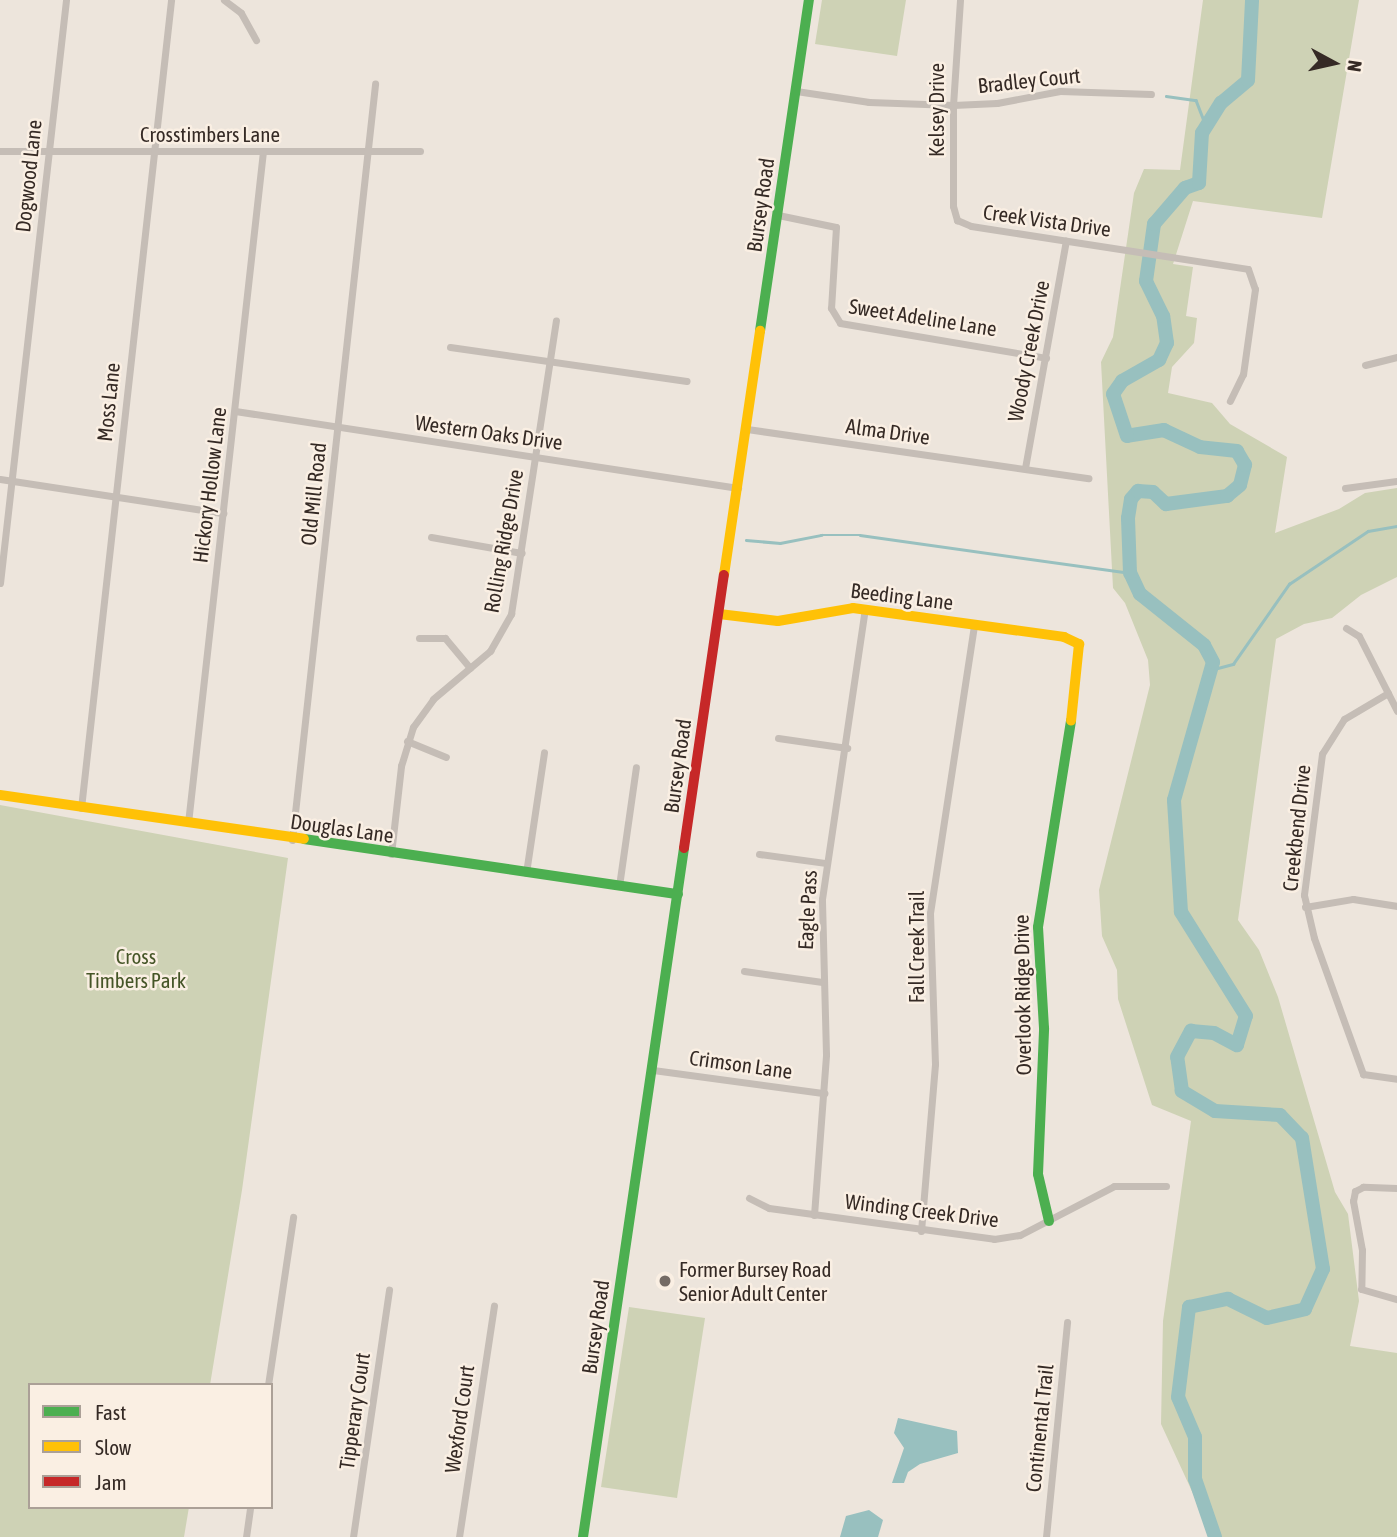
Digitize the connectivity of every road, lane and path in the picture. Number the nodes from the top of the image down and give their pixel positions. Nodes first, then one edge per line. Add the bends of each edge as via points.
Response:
1 (66, 0) edge
2 (171, 0) edge
3 (224, 0) edge
4 (809, 0) edge
5 (960, 0) edge
6 (256, 40) dead end
7 (375, 84) dead end
8 (796, 91) junction
9 (1151, 94) dead end
10 (953, 105) junction
11 (0, 151) edge
12 (48, 151) junction
13 (263, 151) junction
14 (420, 151) dead end
15 (154, 152) junction
16 (368, 152) junction
17 (778, 215) junction
18 (957, 220) joint
19 (1066, 241) junction
20 (555, 320) dead end
21 (450, 347) dead end
22 (1397, 357) edge
23 (1046, 358) junction
24 (549, 362) junction
25 (1365, 365) dead end
26 (687, 381) dead end
27 (1230, 401) dead end
28 (235, 411) junction
29 (338, 427) junction
30 (747, 429) junction
31 (536, 456) junction
32 (1025, 468) junction
33 (1089, 478) dead end
34 (0, 479) edge
35 (11, 481) junction
36 (1397, 481) edge
37 (738, 488) junction
38 (1345, 488) dead end
39 (116, 496) junction
40 (223, 513) junction
41 (431, 537) dead end
42 (522, 553) junction
43 (0, 583) edge
44 (865, 609) junction
45 (719, 614) junction
46 (974, 624) junction
47 (1346, 628) dead end
48 (419, 638) dead end
49 (1079, 644) joint
50 (470, 668) junction
51 (1388, 693) junction
52 (1397, 711) edge
53 (778, 738) dead end
54 (407, 741) junction
55 (847, 748) junction
56 (544, 752) dead end
57 (446, 757) dead end
58 (636, 767) dead end
59 (0, 795) edge
60 (82, 808) junction
61 (188, 823) junction
62 (292, 840) junction
63 (391, 854) junction
64 (759, 854) dead end
65 (826, 863) junction
66 (526, 873) junction
67 (619, 886) junction
68 (678, 894) junction
69 (1397, 906) edge
70 (1306, 907) junction
71 (744, 971) dead end
72 (822, 982) junction
73 (653, 1070) junction
74 (1397, 1079) edge
75 (824, 1093) junction
76 (1166, 1186) dead end
77 (1397, 1188) edge
78 (749, 1198) dead end
79 (814, 1215) junction
80 (293, 1217) dead end
81 (1049, 1222) junction
82 (921, 1231) junction
83 (390, 1290) dead end
84 (1397, 1299) edge
85 (494, 1306) dead end
86 (1067, 1322) dead end
87 (268, 1383) edge
88 (250, 1509) edge
89 (246, 1537) edge
90 (353, 1537) edge
91 (459, 1537) edge
92 (583, 1537) edge
93 (1046, 1537) edge

1 - 12 street, Dogwood Lane
2 - 15 street, Moss Lane
3 - 6 street via 241,13
4 - 8 street, Bursey Road
5 - 10 street, Kelsey Drive
7 - 16 street, Old Mill Road
8 - 10 street, Bradley Court via 869,102
8 - 17 street, Bursey Road
9 - 10 street, Bradley Court via 1060,91 997,103
10 - 18 street, Kelsey Drive via 953,206
11 - 12 street, Crosstimbers Lane
12 - 15 street, Crosstimbers Lane
12 - 35 street, Dogwood Lane
13 - 15 street, Crosstimbers Lane
13 - 16 street, Crosstimbers Lane
13 - 28 street, Hickory Hollow Lane
14 - 16 street, Crosstimbers Lane
15 - 39 street, Moss Lane
16 - 29 street, Old Mill Road
17 - 23 street, Sweet Adeline Lane via 836,227 831,307 835,319 848,325
17 - 30 street, Bursey Road
18 - 19 street, Creek Vista Drive
19 - 23 street, Woody Creek Drive
19 - 27 street, Creek Vista Drive via 1242,266 1253,273 1255,289 1243,373
20 - 24 street, Rolling Ridge Drive
21 - 24 street
22 - 25 street
23 - 32 street, Woody Creek Drive
24 - 26 street
24 - 31 street, Rolling Ridge Drive
28 - 29 street, Western Oaks Drive
28 - 40 street, Hickory Hollow Lane
29 - 31 street, Western Oaks Drive
29 - 62 street, Old Mill Road
30 - 32 street, Alma Drive
30 - 37 street, Bursey Road
31 - 37 street, Western Oaks Drive
31 - 42 street, Rolling Ridge Drive
32 - 33 street, Alma Drive
34 - 35 street
35 - 39 street
35 - 43 street, Dogwood Lane
36 - 38 street
37 - 45 street, Bursey Road
39 - 40 street
39 - 60 street, Moss Lane
40 - 61 street, Hickory Hollow Lane
41 - 42 street
42 - 50 street, Rolling Ridge Drive via 505,630
44 - 45 street, Beeding Lane via 829,609 778,621
44 - 46 street, Beeding Lane
44 - 55 street, Eagle Pass
45 - 68 street, Bursey Road
46 - 49 street, Beeding Lane via 1064,637
46 - 82 street, Fall Creek Trail via 930,913 935,1064
47 - 51 street via 1359,636
48 - 50 street via 445,638
49 - 81 street, Overlook Ridge Drive via 1066,769 1038,927 1044,1028 1038,1174
50 - 54 street, Rolling Ridge Drive via 424,710
51 - 52 street
51 - 70 street, Creekbend Drive via 1344,719 1322,754 1305,874
53 - 55 street
54 - 57 street
54 - 63 street, Rolling Ridge Drive
55 - 65 street, Eagle Pass
56 - 66 street
58 - 67 street
59 - 60 street, Douglas Lane
60 - 61 street, Douglas Lane
61 - 62 street, Douglas Lane
62 - 63 street, Douglas Lane
63 - 66 street, Douglas Lane
64 - 65 street
65 - 72 street, Eagle Pass
66 - 67 street, Douglas Lane
67 - 68 street, Douglas Lane
68 - 73 street, Bursey Road
69 - 70 street via 1353,899
70 - 74 street, Creekbend Drive via 1363,1074
71 - 72 street
72 - 75 street, Eagle Pass
73 - 75 street, Crimson Lane
73 - 92 street, Bursey Road
75 - 79 street, Eagle Pass
76 - 81 street, Winding Creek Drive via 1114,1186
77 - 84 street via 1355,1191 1361,1289
78 - 79 street, Winding Creek Drive via 769,1208
79 - 82 street, Winding Creek Drive
80 - 87 street
81 - 82 street, Winding Creek Drive via 1020,1235 995,1239
83 - 90 street, Tipperary Court
85 - 91 street, Wexford Court
86 - 93 street, Continental Trail
88 - 89 street

